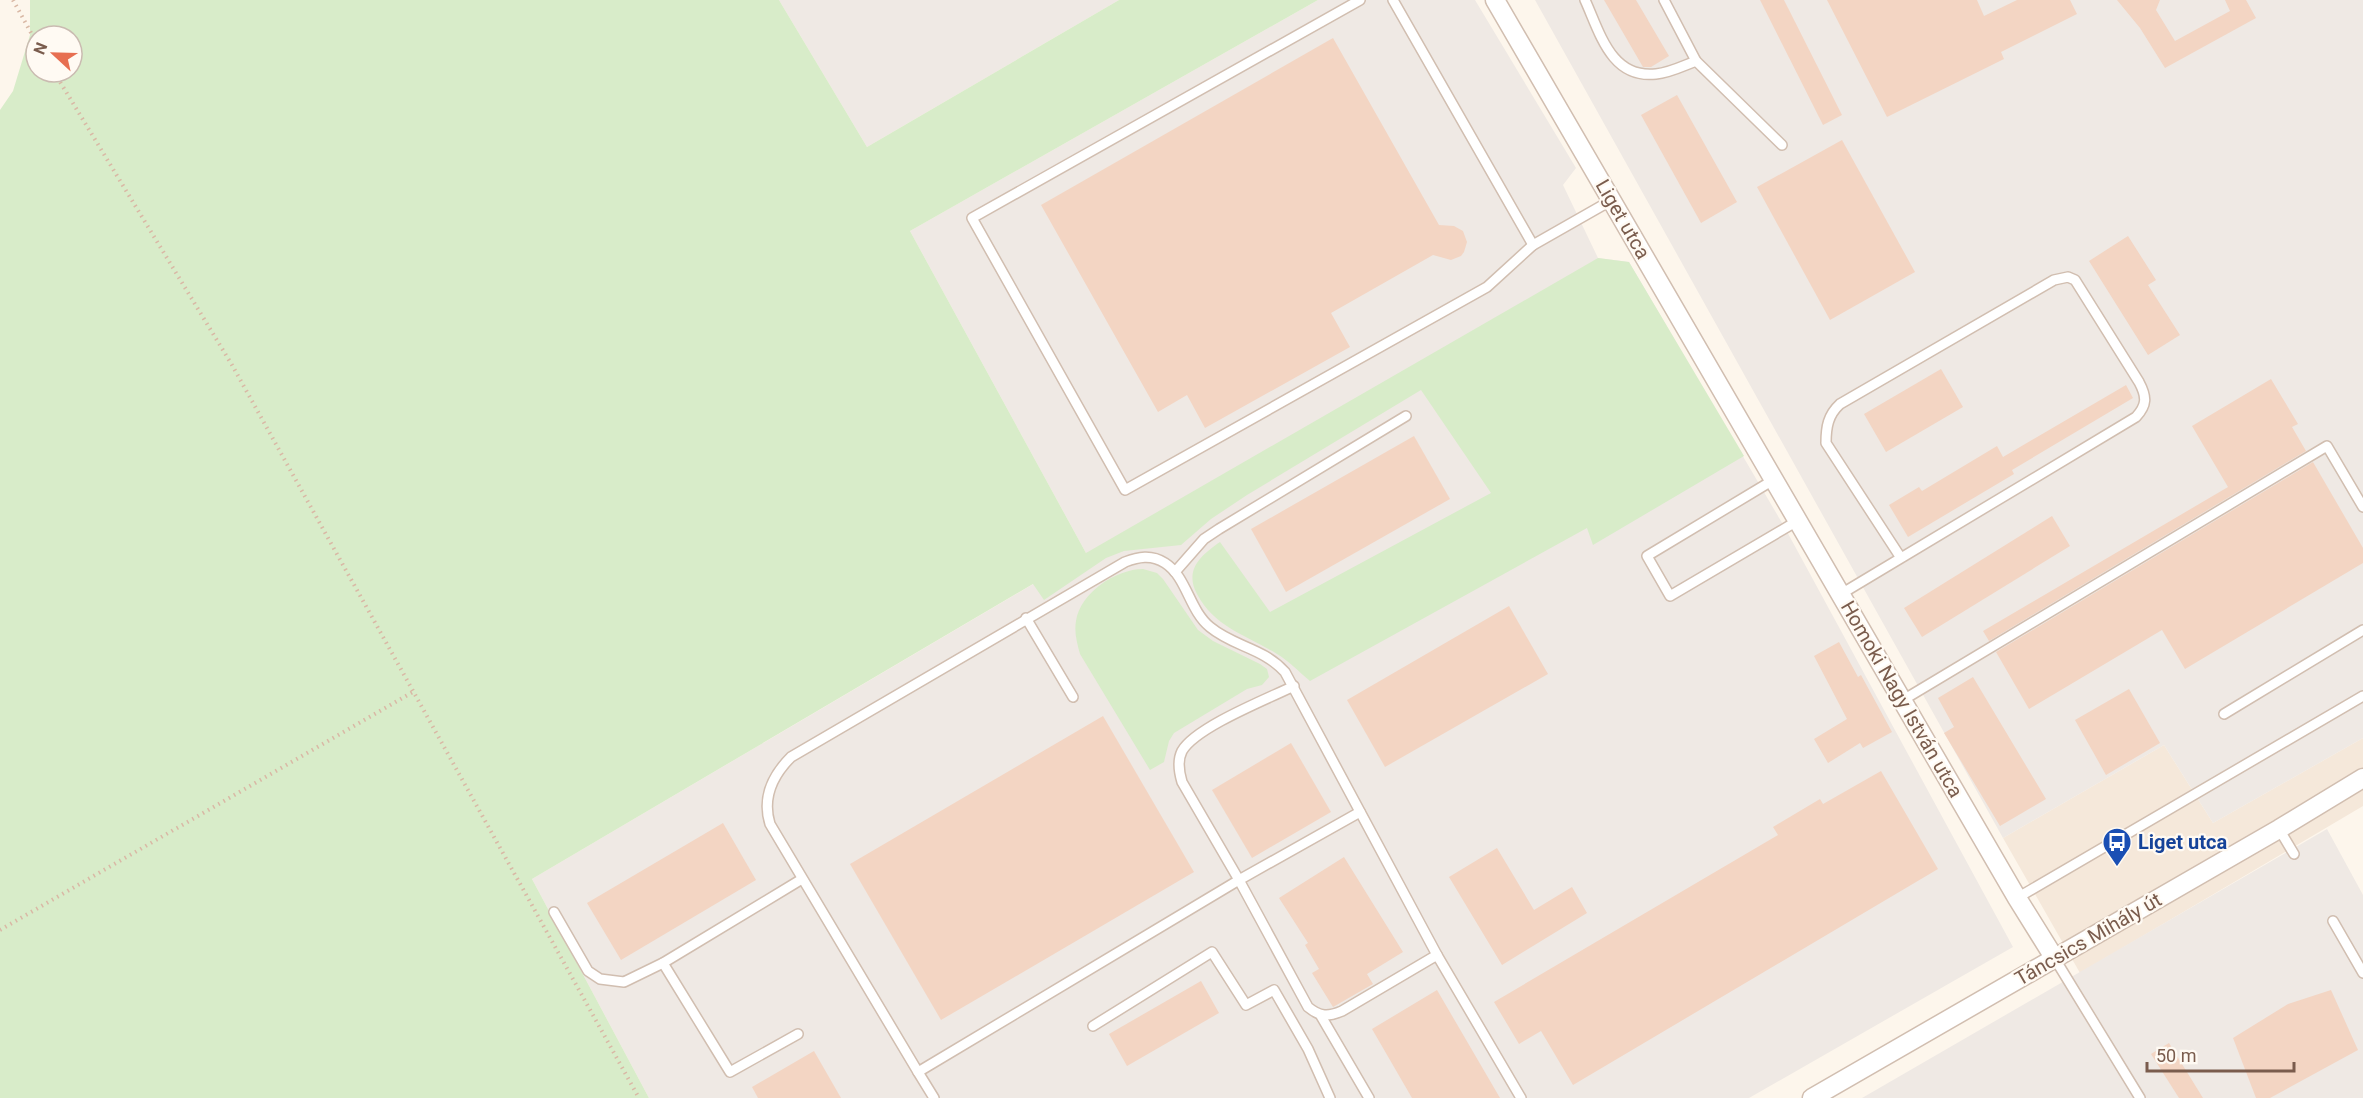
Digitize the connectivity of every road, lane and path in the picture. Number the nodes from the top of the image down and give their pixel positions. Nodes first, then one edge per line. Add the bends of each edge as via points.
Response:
1 (14, 0) edge
2 (1360, 0) edge
3 (1393, 0) edge
4 (1585, 0) edge
5 (1664, 0) edge
6 (1498, 1) edge
7 (26, 24) edge
8 (1696, 62) junction
9 (61, 84) edge
10 (1782, 145) dead end
11 (1611, 200) junction
12 (1533, 245) junction
13 (1406, 416) dead end
14 (1751, 438) joint
15 (1775, 479) junction
16 (2363, 507) edge
17 (1799, 520) junction
18 (1901, 558) junction
19 (1175, 572) junction
20 (1841, 594) junction
21 (1026, 618) junction
22 (2363, 630) edge
23 (1294, 686) junction
24 (413, 692) junction
25 (2363, 696) edge
26 (1073, 697) dead end
27 (1903, 700) junction
28 (2224, 714) dead end
29 (2363, 778) edge
30 (1360, 812) junction
31 (2279, 829) junction
32 (2294, 854) dead end
33 (802, 879) junction
34 (1239, 880) junction
35 (2017, 898) junction
36 (554, 912) dead end
37 (2333, 921) dead end
38 (0, 930) edge
39 (1437, 955) junction
40 (2055, 959) junction
41 (663, 963) junction
42 (2363, 973) edge
43 (1321, 1016) junction
44 (1093, 1026) dead end
45 (798, 1034) dead end
46 (918, 1072) junction
47 (639, 1098) edge
48 (933, 1098) edge
49 (1330, 1098) edge
50 (1369, 1098) edge
51 (1521, 1098) edge
52 (1812, 1098) edge
53 (2140, 1098) edge

1 - 7 path
2 - 12 lane via 972,218 1125,490 1487,287
3 - 12 lane
4 - 8 lane via 1608,49 1619,65 1629,71 1658,74
5 - 8 lane
6 - 11 street, Liget utca
8 - 10 lane
9 - 24 path via 232,365
11 - 12 lane
11 - 14 street, Liget utca
13 - 19 lane via 1204,539
14 - 15 street, Homoki Nagy István utca
15 - 17 street, Homoki Nagy István utca
15 - 17 lane via 1647,556 1670,596
16 - 27 lane via 2328,446
17 - 20 street, Homoki Nagy István utca
18 - 18 lane via 1826,442 1831,415 1840,404 2054,280 2075,280 2139,382 2146,401 2143,410
18 - 20 lane
19 - 21 lane via 1157,559 1136,558
19 - 23 lane via 1209,627 1274,659
20 - 27 street, Homoki Nagy István utca
21 - 26 lane
21 - 33 lane via 791,757 780,768 766,810
22 - 28 lane
23 - 30 lane
23 - 34 lane via 1205,730 1181,752 1178,766 1182,782
24 - 38 path
24 - 47 path
25 - 35 lane
27 - 35 street, Homoki Nagy István utca
29 - 31 street, Táncsics Mihály út
30 - 34 lane
30 - 39 lane
31 - 32 lane
31 - 40 street, Táncsics Mihály út
33 - 41 lane
33 - 46 lane
34 - 43 lane via 1308,1007
34 - 46 lane
35 - 40 street, Homoki Nagy István utca
36 - 41 lane via 588,971 600,979 624,982
37 - 42 lane
39 - 43 lane via 1342,1011
39 - 51 lane
40 - 52 street, Táncsics Mihály út
40 - 53 lane
41 - 45 lane via 730,1072
43 - 50 lane
44 - 49 lane via 1212,952 1246,1005 1274,990 1308,1049
46 - 48 lane

